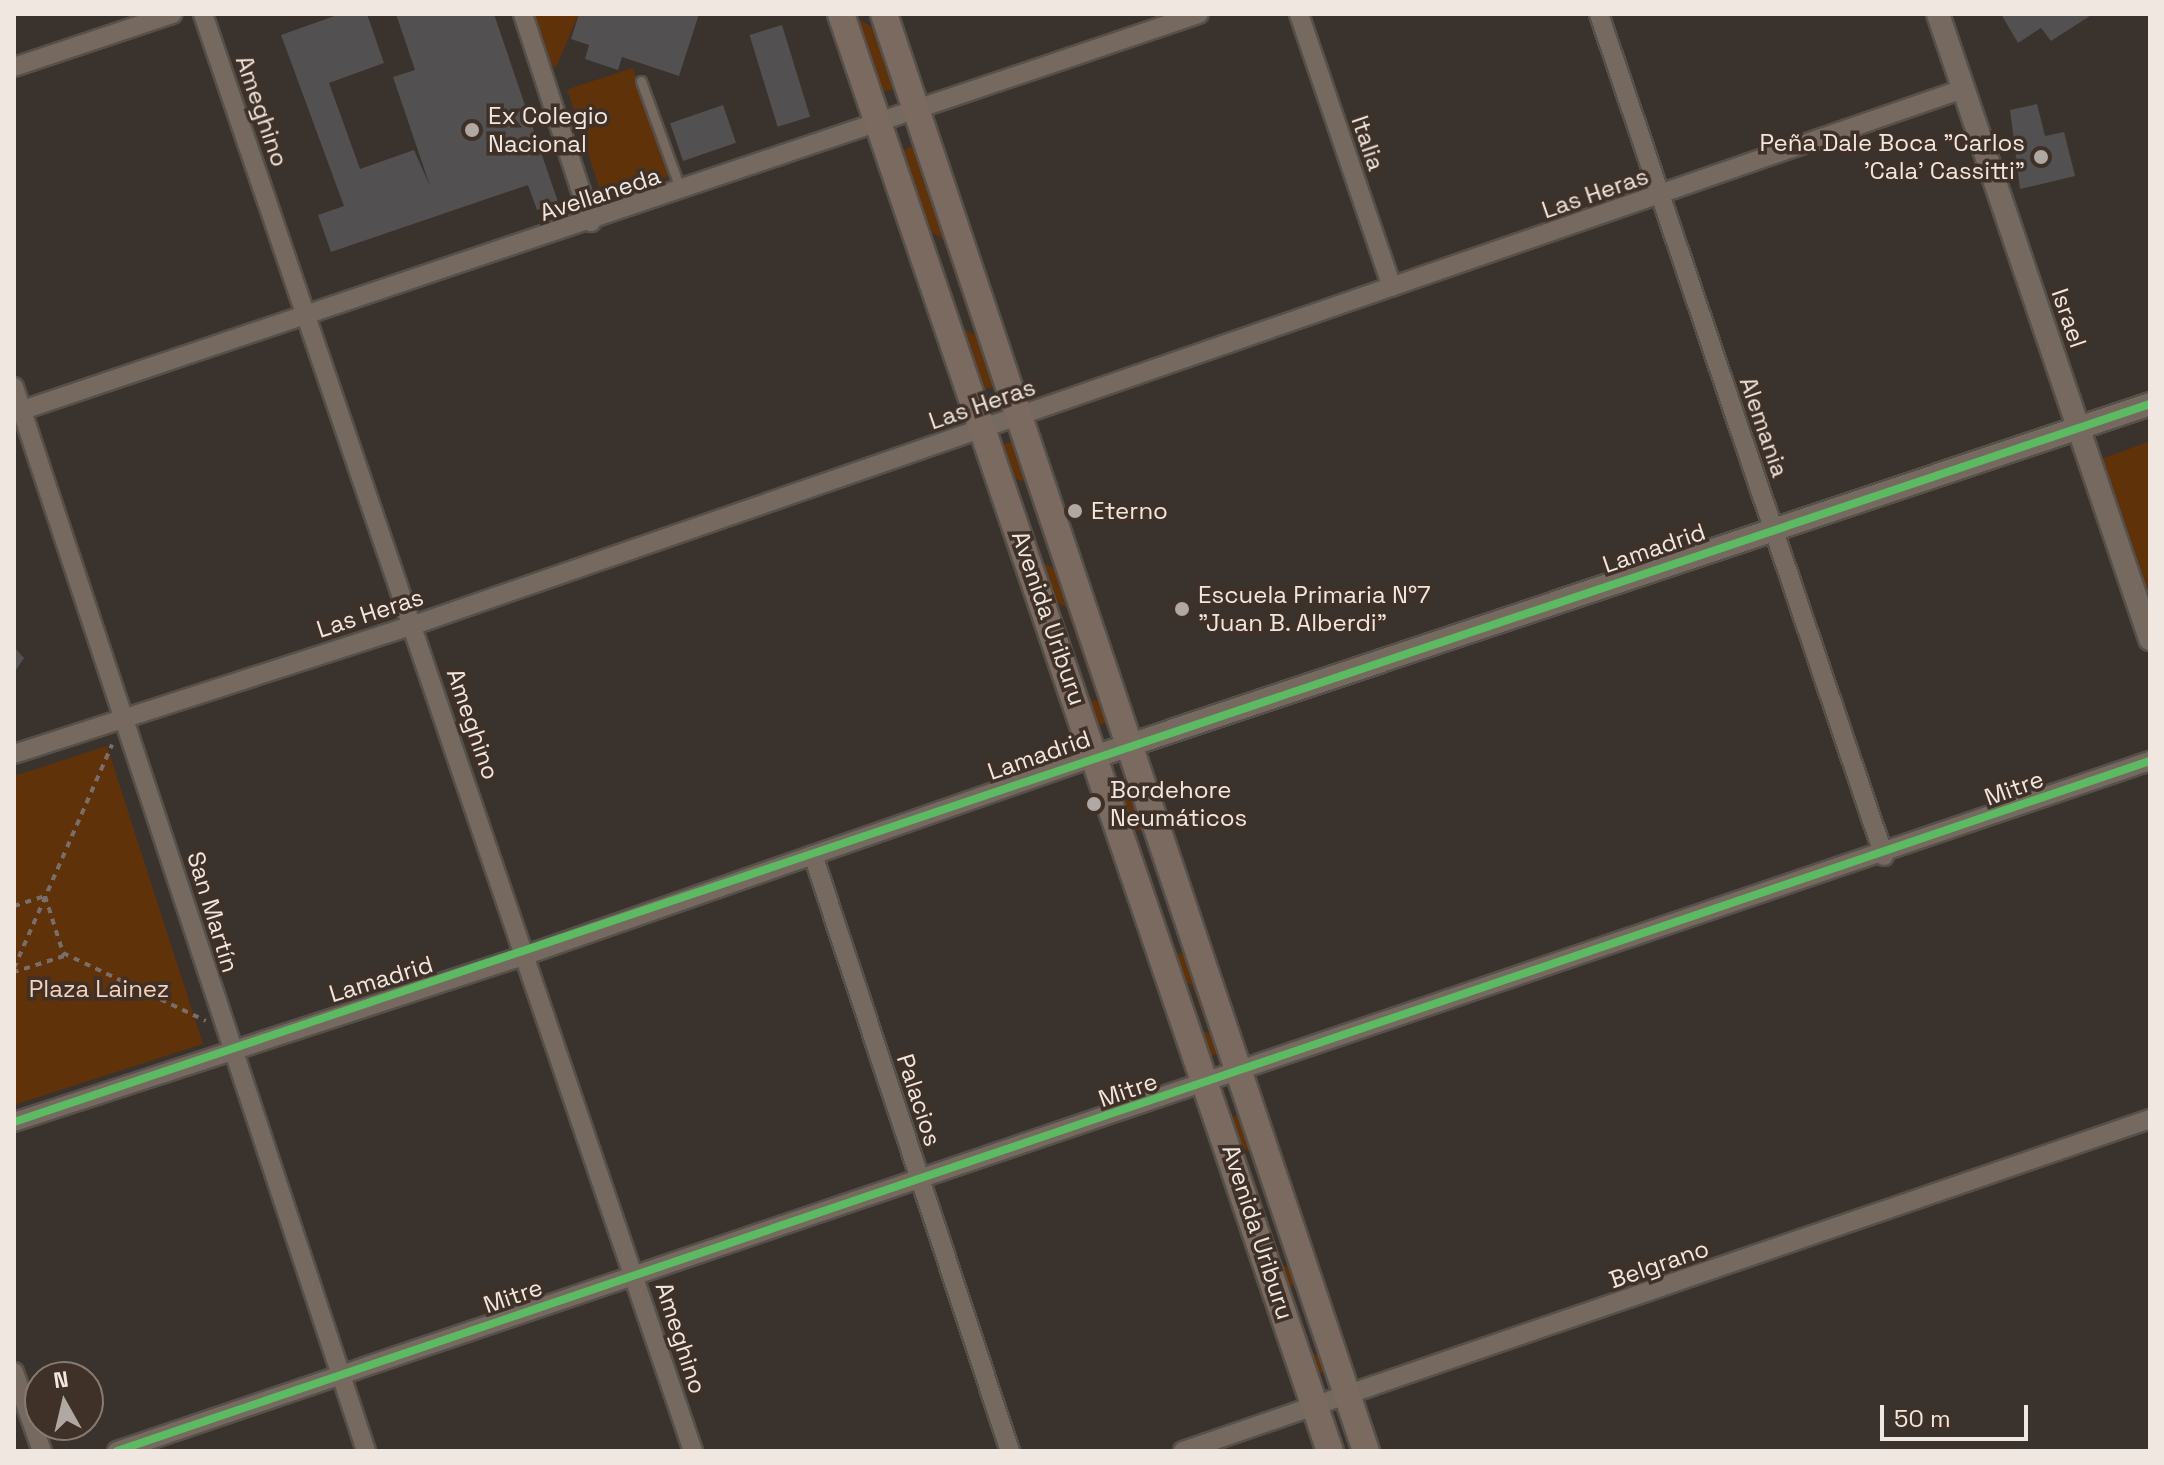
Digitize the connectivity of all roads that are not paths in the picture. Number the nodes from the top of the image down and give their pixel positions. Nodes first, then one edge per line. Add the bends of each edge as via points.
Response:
1 (172, 14) edge
2 (203, 14) edge
3 (523, 14) edge
4 (841, 14) edge
5 (1199, 14) edge
6 (1299, 14) edge
7 (1599, 14) edge
8 (1938, 14) edge
9 (879, 16) edge
10 (14, 67) edge
11 (641, 81) dead end
12 (1963, 89) junction
13 (917, 113) junction
14 (879, 125) junction
15 (681, 192) junction
16 (1660, 196) junction
17 (591, 222) junction
18 (1392, 287) junction
19 (306, 316) junction
20 (14, 387) edge
21 (2150, 404) edge
22 (18, 412) edge
23 (1020, 417) junction
24 (2079, 428) junction
25 (983, 429) junction
26 (1773, 528) junction
27 (414, 625) junction
28 (2150, 639) edge
29 (126, 713) junction
30 (1133, 745) junction
31 (14, 754) edge
32 (1097, 756) junction
33 (2150, 761) edge
34 (813, 855) junction
35 (1884, 856) junction
36 (526, 955) junction
37 (228, 1039) junction
38 (1243, 1072) junction
39 (1208, 1084) junction
40 (2150, 1119) edge
41 (14, 1122) edge
42 (921, 1180) junction
43 (634, 1274) junction
44 (14, 1372) edge
45 (341, 1377) junction
46 (1349, 1397) junction
47 (1317, 1408) junction
48 (42, 1451) edge
49 (117, 1451) edge
50 (366, 1451) edge
51 (693, 1451) edge
52 (1010, 1451) edge
53 (1183, 1451) edge
54 (1330, 1451) edge
55 (1366, 1451) edge

1 - 10 street
2 - 19 street, Ameghino
3 - 17 street
4 - 14 main road, Avenida Uriburu
5 - 13 street, Avellaneda
6 - 18 street, Italia
7 - 16 street, Alemania
8 - 12 street, Israel
9 - 13 main road, Avenida Uriburu
11 - 15 lane
12 - 16 street, Las Heras
12 - 24 street, Israel
13 - 14 street, Avellaneda
13 - 23 main road, Avenida Uriburu
14 - 15 street, Avellaneda
14 - 25 main road, Avenida Uriburu
15 - 17 street, Avellaneda
16 - 18 street, Las Heras
16 - 26 street, Alemania
17 - 19 street, Avellaneda
18 - 23 street, Las Heras
19 - 22 street, Avellaneda
19 - 27 street, Ameghino
20 - 22 street, San Martín
21 - 24 street, Lamadrid
22 - 29 street, San Martín
23 - 25 street, Las Heras
23 - 30 main road, Avenida Uriburu
24 - 26 street, Lamadrid
24 - 28 street, Israel
25 - 27 street, Las Heras
25 - 32 main road, Avenida Uriburu
26 - 30 street, Lamadrid
26 - 35 street, Alemania
27 - 29 street, Las Heras
27 - 36 street, Ameghino
29 - 31 street, Las Heras
29 - 37 street, San Martín
30 - 32 street, Lamadrid
30 - 38 main road, Avenida Uriburu
32 - 34 street, Lamadrid
32 - 39 main road, Avenida Uriburu
33 - 35 street, Mitre
34 - 36 street, Lamadrid
34 - 42 street, Palacios
35 - 38 street, Mitre
36 - 37 street, Lamadrid
36 - 43 street, Ameghino
37 - 41 street, Lamadrid
37 - 45 street, San Martín
38 - 39 street, Mitre
38 - 46 main road, Avenida Uriburu
39 - 42 street, Mitre
39 - 47 main road, Avenida Uriburu
40 - 46 street, Belgrano
42 - 43 street, Mitre
42 - 52 street, Palacios
43 - 45 street, Mitre
43 - 51 street, Ameghino
44 - 48 street
45 - 49 street, Mitre
45 - 50 street, San Martín
46 - 47 street, Belgrano
46 - 55 main road, Avenida Uriburu
47 - 53 street, Belgrano
47 - 54 main road, Avenida Uriburu

